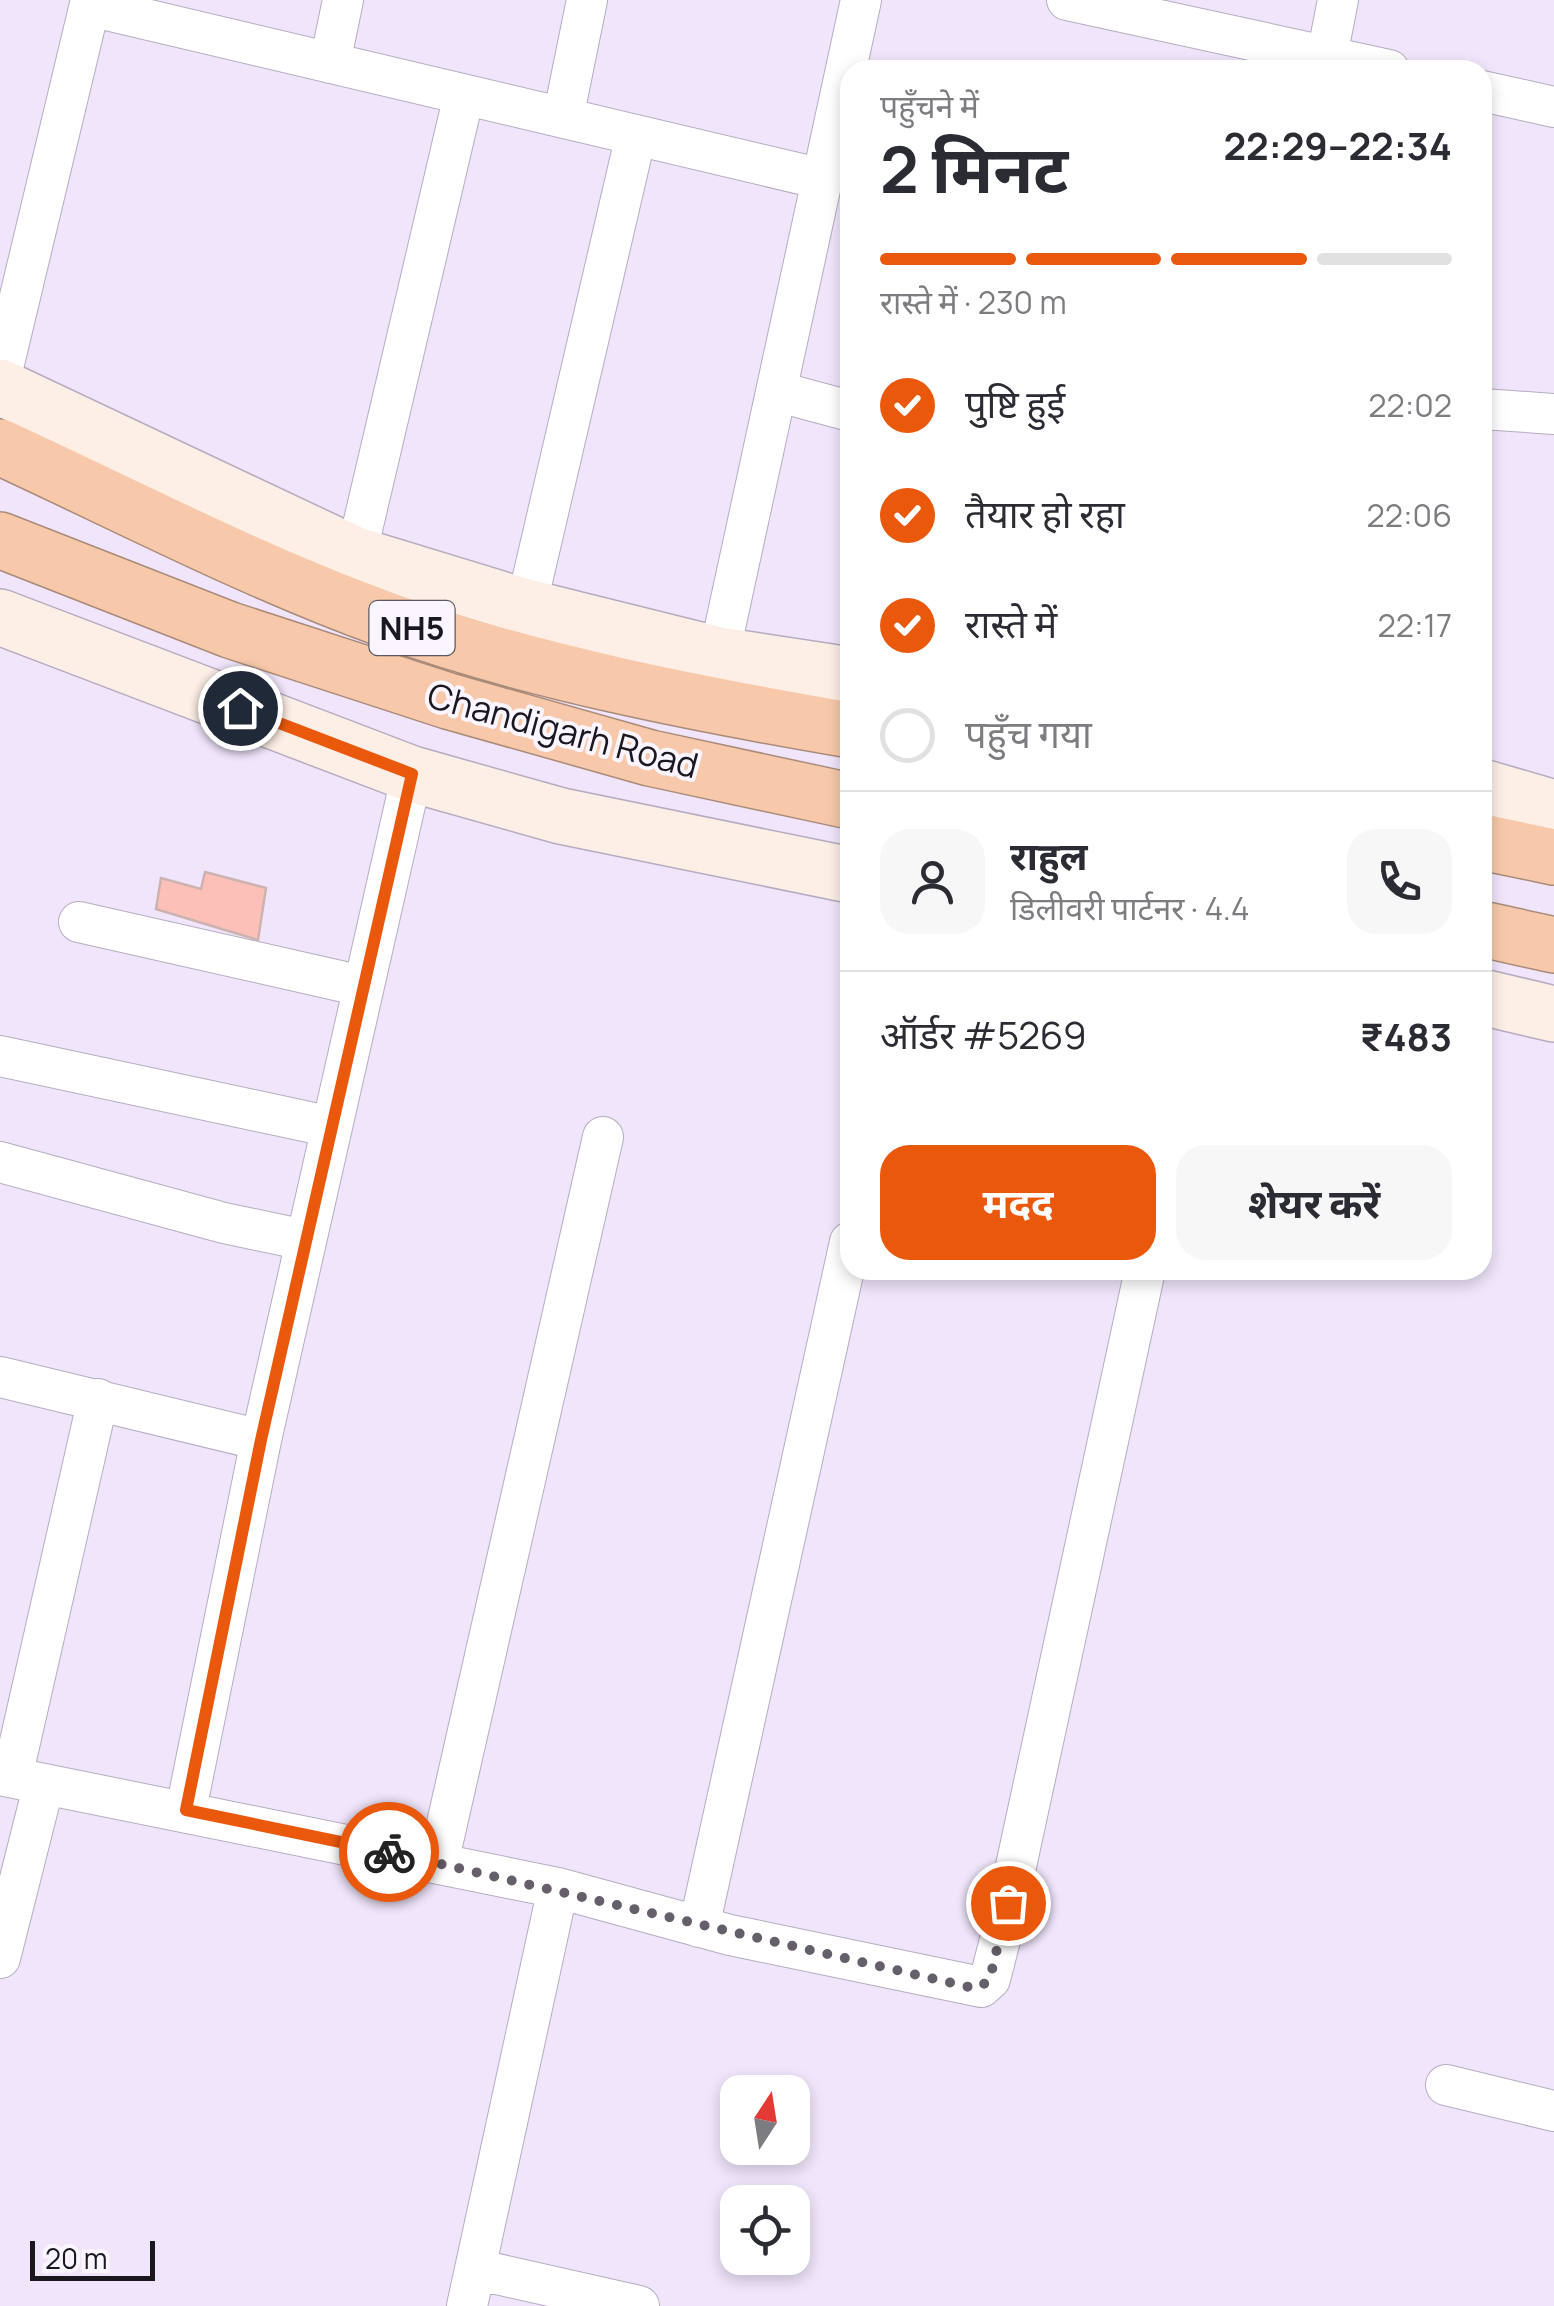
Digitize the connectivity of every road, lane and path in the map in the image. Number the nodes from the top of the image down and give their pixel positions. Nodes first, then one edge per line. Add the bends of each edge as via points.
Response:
1 (343, 0) edge
2 (588, 0) edge
3 (861, 0) edge
4 (1068, 0) edge
5 (1338, 0) edge
6 (91, 3) edge
7 (1121, 5) edge
8 (1303, 58) edge
9 (848, 60) edge
10 (330, 63) junction
11 (1492, 93) edge
12 (464, 95) junction
13 (840, 96) edge
14 (1554, 107) edge
15 (563, 118) junction
16 (636, 135) junction
17 (822, 179) junction
18 (0, 384) edge
19 (779, 392) junction
20 (840, 408) edge
21 (1492, 410) edge
22 (1554, 414) edge
23 (0, 447) edge
24 (0, 540) edge
25 (356, 555) junction
26 (526, 608) junction
27 (0, 617) edge
28 (719, 655) junction
29 (840, 673) edge
30 (840, 728) edge
31 (412, 774) junction
32 (1492, 790) edge
33 (840, 798) edge
34 (1554, 808) edge
35 (1492, 844) edge
36 (1554, 857) edge
37 (840, 873) edge
38 (79, 922) dead end
39 (1492, 931) edge
40 (1554, 946) edge
41 (362, 986) junction
42 (1492, 999) edge
43 (1554, 1014) edge
44 (0, 1056) edge
45 (332, 1127) junction
46 (603, 1137) dead end
47 (0, 1162) edge
48 (305, 1240) junction
49 (842, 1280) edge
50 (1142, 1280) edge
51 (0, 1377) edge
52 (98, 1399) junction
53 (261, 1440) junction
54 (18, 1778) edge
55 (186, 1810) junction
56 (438, 1863) junction
57 (558, 1888) junction
58 (699, 1927) junction
59 (0, 1958) edge
60 (1446, 2086) dead end
61 (1554, 2111) edge
62 (471, 2288) edge
63 (639, 2306) edge

1 - 10 street
2 - 15 street
3 - 9 street
4 - 7 street
5 - 8 street
6 - 10 street
6 - 18 street
7 - 8 street
10 - 12 street
11 - 14 street
12 - 15 street
12 - 25 street
13 - 17 street
15 - 16 street
16 - 17 street
16 - 26 street
17 - 19 street
18 - 25 main road
19 - 20 street
19 - 28 street
21 - 22 street
23 - 30 highway, NH5 via 390,622 636,689
24 - 33 highway, Chandigarh Road / NH5 via 230,630 448,701 650,758
25 - 26 main road
26 - 28 main road
27 - 31 main road
28 - 29 main road
31 - 37 main road via 562,816
31 - 41 street
32 - 34 main road
35 - 36 highway
38 - 41 street
39 - 40 highway
41 - 45 street
42 - 43 main road
44 - 45 street
45 - 48 street
46 - 56 street
47 - 48 street
48 - 53 street
49 - 58 street
50 - 58 street via 990,1978 969,1987
51 - 52 street
52 - 53 street
52 - 54 street
53 - 55 street
54 - 55 street
54 - 59 street
55 - 56 street
56 - 57 street
57 - 58 street
57 - 62 street
60 - 61 street
62 - 63 street

